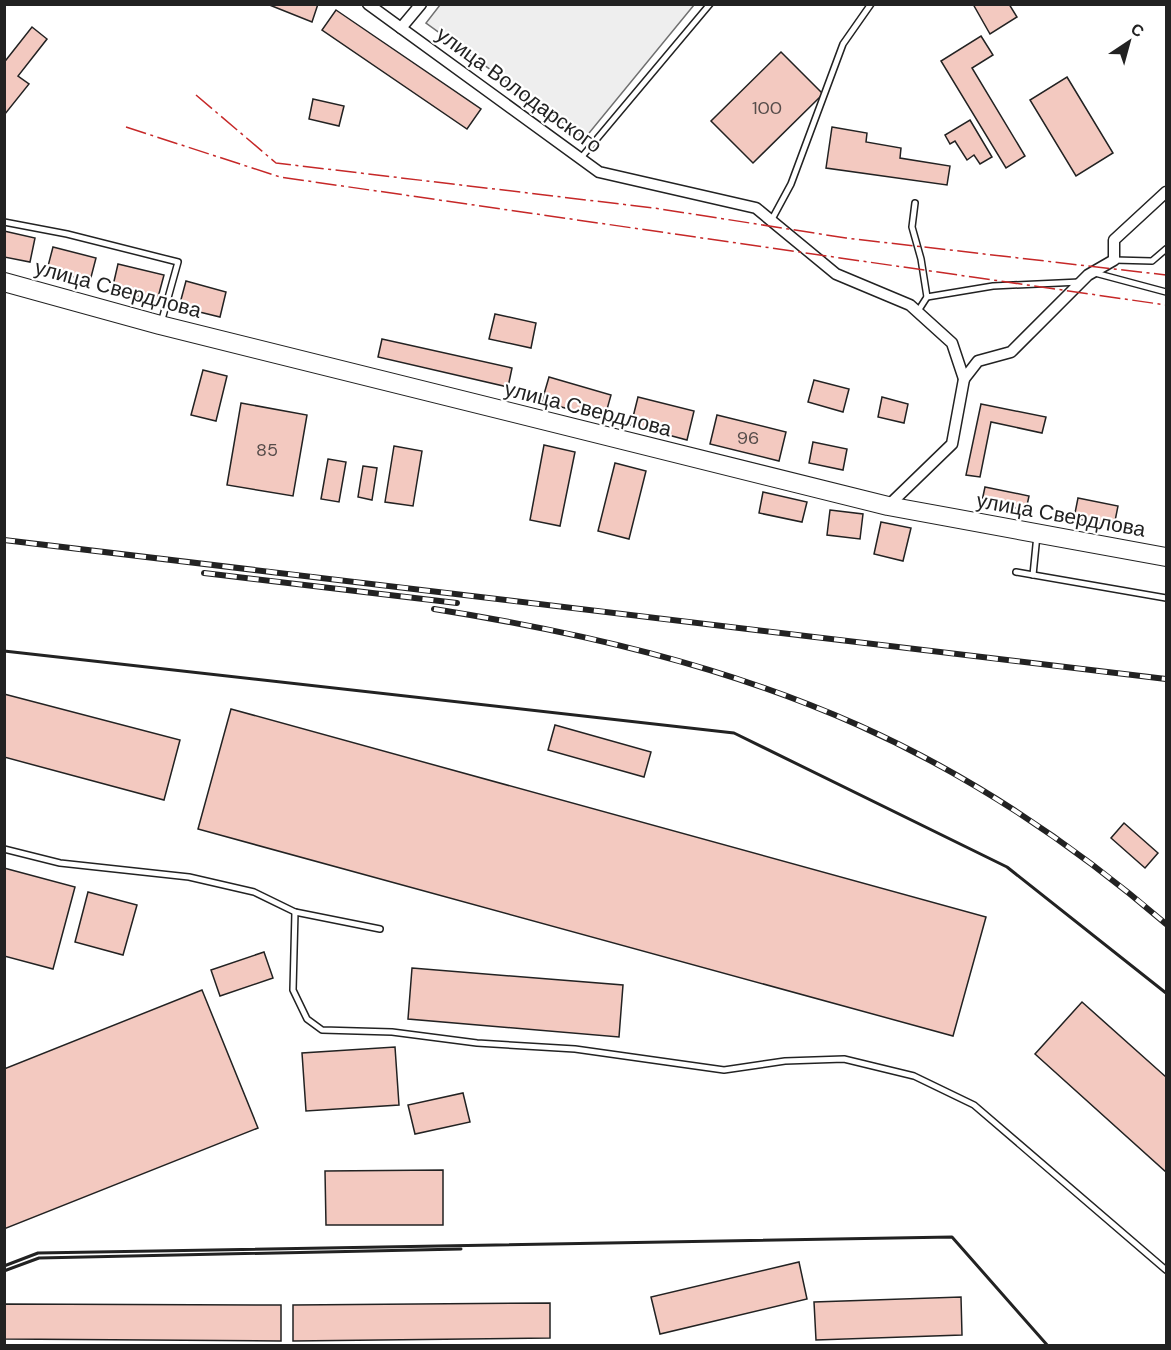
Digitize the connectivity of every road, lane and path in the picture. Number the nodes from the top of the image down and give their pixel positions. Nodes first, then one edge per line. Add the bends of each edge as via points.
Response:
1 (368, 4) edge
2 (421, 4) edge
3 (710, 4) edge
4 (871, 4) edge
5 (401, 28) junction
6 (580, 159) junction
7 (1167, 192) edge
8 (915, 202) dead end
9 (771, 221) junction
10 (4, 222) edge
11 (1167, 249) edge
12 (1114, 260) junction
13 (1094, 272) junction
14 (4, 282) edge
15 (1082, 282) junction
16 (1167, 292) edge
17 (927, 297) junction
18 (918, 311) junction
19 (160, 325) junction
20 (964, 379) junction
21 (888, 506) junction
22 (1038, 534) junction
23 (1167, 558) edge
24 (1016, 572) dead end
25 (1033, 575) junction
26 (1167, 598) edge
27 (4, 849) edge
28 (295, 912) junction
29 (380, 929) dead end
30 (1167, 1270) edge

1 - 5 street, улица Володарского
2 - 5 street, улица Володарского
3 - 6 lane
4 - 9 lane via 843,44 791,184
5 - 6 street, улица Володарского
6 - 9 street, улица Володарского via 598,172 756,208
7 - 12 street via 1114,240
8 - 17 lane via 912,227
9 - 18 street, улица Володарского via 836,274 910,304
10 - 19 lane via 178,262
11 - 12 lane via 1152,261
12 - 13 street
13 - 15 street
13 - 16 lane
14 - 19 main road, улица Свердлова
15 - 17 lane via 993,286
15 - 20 street via 1011,352 978,361
17 - 18 lane
18 - 20 street, улица Володарского via 952,343
19 - 21 main road, улица Свердлова
20 - 21 street, улица Володарского via 952,444
21 - 22 main road, улица Свердлова
22 - 23 main road, улица Свердлова
22 - 25 lane
24 - 25 lane
25 - 26 lane
27 - 28 lane via 60,863 189,877 254,892
28 - 29 lane
28 - 30 lane via 293,990 307,1019 322,1030 392,1032 477,1043 574,1049 724,1070 785,1061 844,1059 914,1076 974,1105

